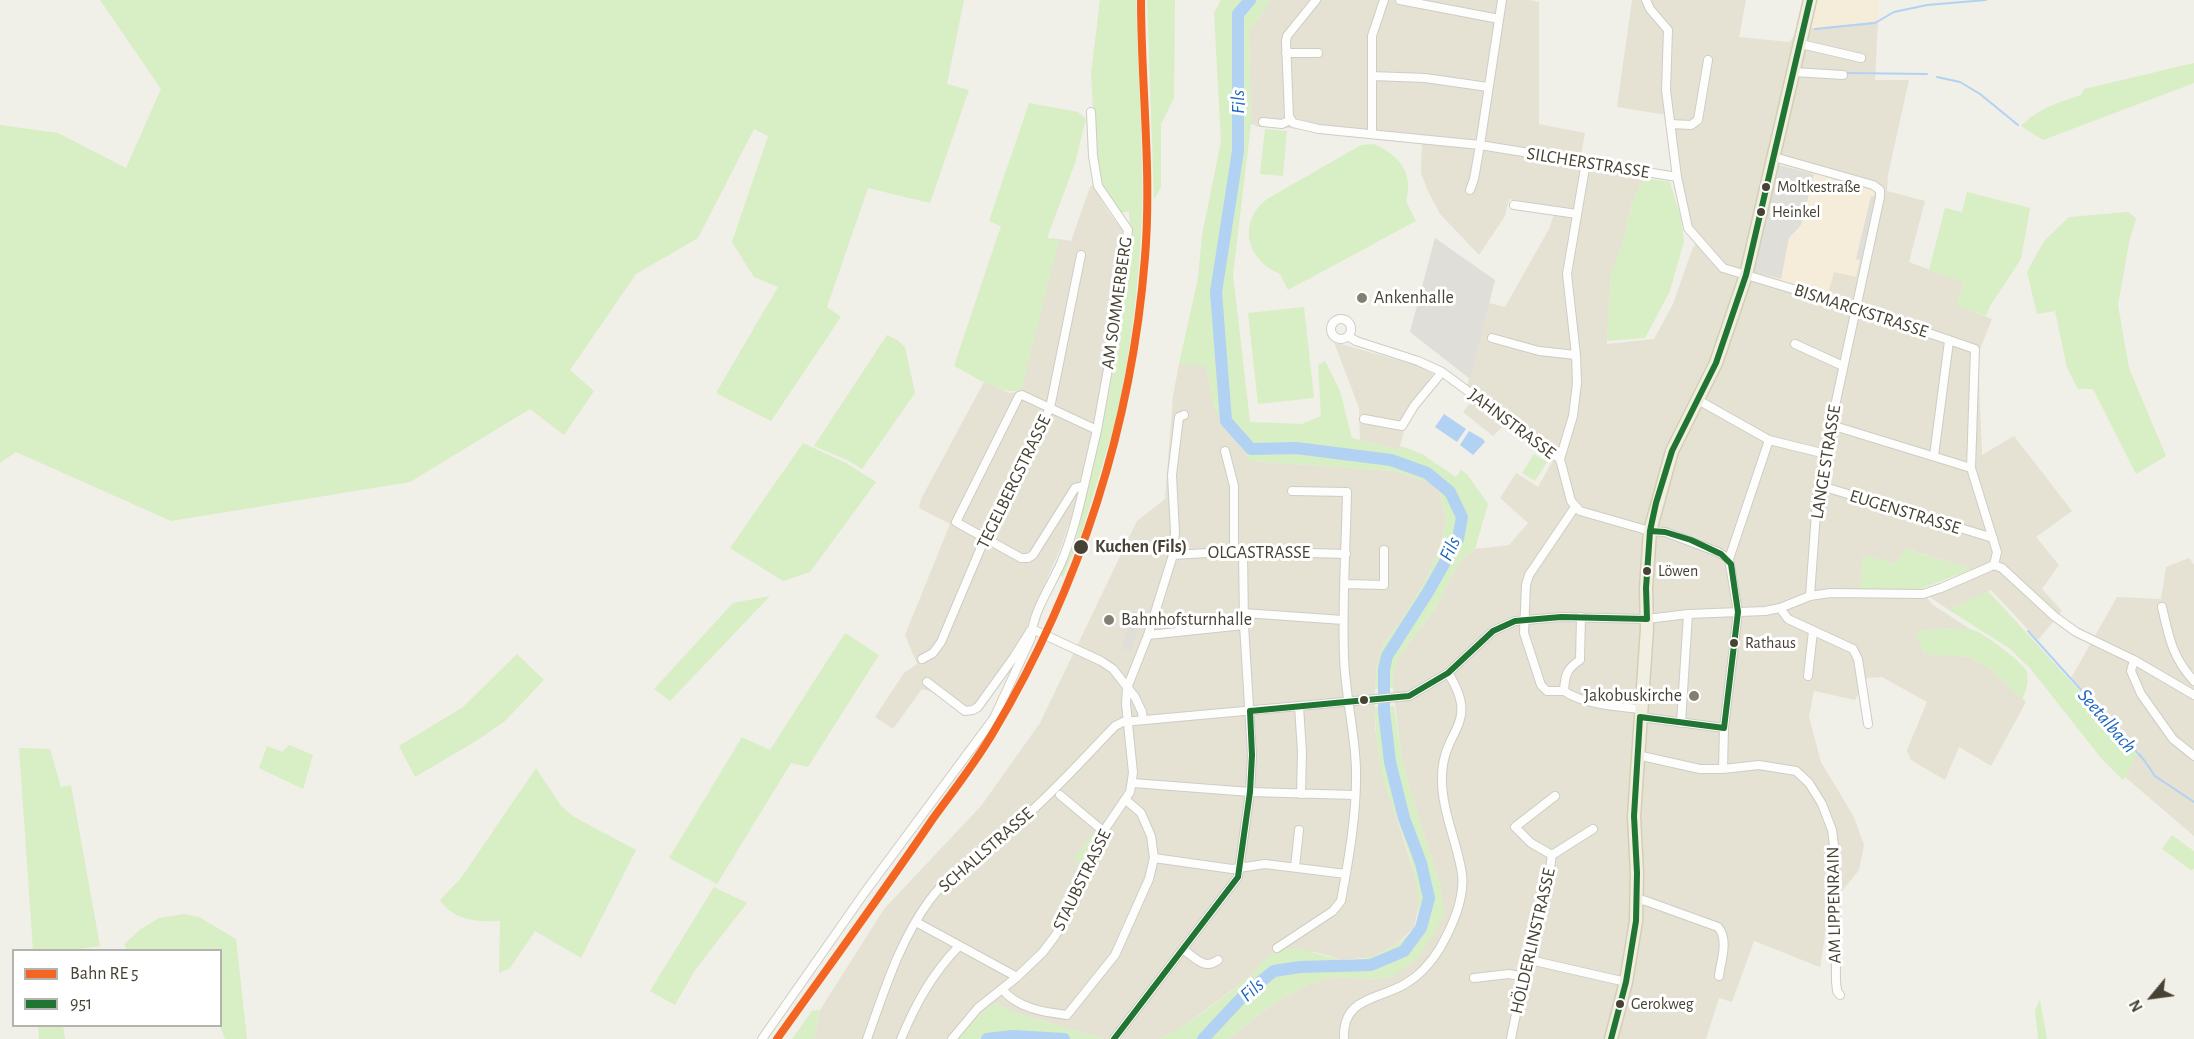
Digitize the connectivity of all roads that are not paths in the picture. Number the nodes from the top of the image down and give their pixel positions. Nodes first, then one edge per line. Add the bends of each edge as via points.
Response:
1 (1316, 0) edge
2 (1384, 0) edge
3 (1400, 0) edge
4 (1502, 0) edge
5 (1646, 0) edge
6 (1810, 0) edge
7 (1499, 19) junction
8 (1801, 44) junction
9 (1318, 52) dead end
10 (1286, 53) junction
11 (1861, 58) dead end
12 (1708, 60) dead end
13 (1794, 72) junction
14 (1843, 75) dead end
15 (1372, 76) junction
16 (1488, 87) junction
17 (1091, 112) dead end
18 (1290, 120) junction
19 (1263, 123) dead end
20 (1670, 124) junction
21 (1371, 134) junction
22 (1480, 145) junction
23 (1774, 157) junction
24 (1586, 162) junction
25 (1677, 177) junction
26 (1470, 190) dead end
27 (1514, 205) dead end
28 (1577, 214) junction
29 (1081, 255) dead end
30 (1746, 275) junction
31 (1856, 308) junction
32 (1348, 336) dead end
33 (1492, 338) dead end
34 (1949, 341) junction
35 (1795, 344) dead end
36 (1576, 355) junction
37 (1843, 366) junction
38 (1442, 372) junction
39 (1698, 400) junction
40 (1050, 408) junction
41 (1184, 415) dead end
42 (1365, 419) dead end
43 (1831, 425) junction
44 (1096, 430) junction
45 (1769, 440) junction
46 (1226, 451) dead end
47 (1826, 454) junction
48 (1934, 456) junction
49 (1560, 459) junction
50 (1971, 468) junction
51 (1818, 485) junction
52 (1084, 486) junction
53 (1292, 491) dead end
54 (1575, 507) junction
55 (1650, 531) junction
56 (985, 538) junction
57 (1993, 538) junction
58 (1384, 550) dead end
59 (1234, 551) junction
60 (1243, 551) junction
61 (1346, 554) junction
62 (1173, 555) junction
63 (1729, 559) junction
64 (1994, 565) junction
65 (1345, 584) junction
66 (1810, 596) junction
67 (2162, 606) dead end
68 (1780, 608) junction
69 (1737, 612) junction
70 (1244, 613) junction
71 (1688, 614) junction
72 (1581, 617) junction
73 (1647, 619) junction
74 (1343, 620) junction
75 (1524, 620) junction
76 (1244, 626) junction
77 (1032, 629) junction
78 (1813, 631) junction
79 (1148, 635) junction
80 (922, 659) dead end
81 (2134, 660) junction
82 (1448, 673) junction
83 (1808, 676) dead end
84 (2194, 681) edge
85 (927, 682) dead end
86 (1127, 688) junction
87 (1564, 691) junction
88 (2194, 695) edge
89 (1348, 702) junction
90 (1299, 706) junction
91 (1250, 711) junction
92 (1640, 713) junction
93 (1143, 720) junction
94 (1128, 721) junction
95 (1681, 723) junction
96 (1868, 724) dead end
97 (1724, 728) junction
98 (1637, 755) junction
99 (2194, 756) edge
100 (1723, 769) junction
101 (1133, 783) junction
102 (1250, 792) junction
103 (1302, 794) junction
104 (1060, 795) dead end
105 (1355, 795) junction
106 (1555, 796) dead end
107 (1126, 800) junction
108 (1593, 829) dead end
109 (1299, 830) dead end
110 (1103, 831) junction
111 (1552, 855) junction
112 (1154, 858) junction
113 (1295, 867) junction
114 (1241, 868) junction
115 (1346, 874) junction
116 (1637, 899) junction
117 (916, 922) junction
118 (959, 946) junction
119 (1276, 948) dead end
120 (1184, 950) junction
121 (1218, 960) dead end
122 (1530, 960) junction
123 (1719, 976) dead end
124 (1017, 977) junction
125 (1525, 977) junction
126 (1474, 978) dead end
127 (1626, 982) junction
128 (1002, 988) junction
129 (1840, 995) dead end
130 (762, 1039) edge
131 (867, 1039) edge
132 (901, 1039) edge
133 (952, 1039) edge
134 (1114, 1039) edge
135 (1344, 1039) edge
136 (1511, 1039) edge
137 (1611, 1039) edge

1 - 10 street via 1287,36
2 - 15 street via 1372,36
3 - 7 street
4 - 7 street
5 - 20 street via 1668,30 1666,90
6 - 8 main road
7 - 16 street
8 - 11 street
8 - 13 main road
9 - 10 street
10 - 18 street
12 - 20 street via 1698,120 1691,125
13 - 14 street
13 - 23 main road
15 - 16 street via 1425,78
15 - 21 street
16 - 22 street
17 - 44 street, AM SOMMERBERG via 1098,186 1128,230 1117,319
18 - 19 street via 1282,124
18 - 21 street, SILCHERSTRASSE via 1319,129
20 - 25 street
21 - 22 street, SILCHERSTRASSE
22 - 24 street, SILCHERSTRASSE
22 - 26 street
23 - 30 main road
23 - 31 street, LANGE STRASSE via 1880,190
24 - 25 street, SILCHERSTRASSE
24 - 28 street
25 - 30 street via 1685,218 1694,236 1723,268
27 - 28 street
28 - 36 street via 1567,273
29 - 40 street, TEGELBERGSTRASSE
30 - 31 street, BISMARCKSTRASSE
30 - 39 main road via 1716,363
31 - 34 street, BISMARCKSTRASSE
31 - 37 street, LANGE STRASSE
32 - 38 street, JAHNSTRASSE
33 - 36 street via 1539,351
34 - 48 street
34 - 50 street, BISMARCKSTRASSE via 1975,349
35 - 37 street
36 - 49 street via 1573,416
37 - 43 street, LANGE STRASSE
38 - 42 street via 1402,426
38 - 49 street, JAHNSTRASSE
39 - 45 street
39 - 55 main road via 1672,451
40 - 44 street
40 - 56 street, TEGELBERGSTRASSE
40 - 56 street via 1022,395 1016,399 956,522
41 - 62 street via 1179,417 1172,475
43 - 47 street, LANGE STRASSE
43 - 48 street
44 - 52 street, AM SOMMERBERG
45 - 47 street
45 - 63 street
46 - 59 street via 1234,486
47 - 51 street, LANGE STRASSE
48 - 50 street
49 - 54 street, JAHNSTRASSE
50 - 57 street
51 - 57 street, EUGENSTRASSE
51 - 66 street, LANGE STRASSE
52 - 56 street via 1075,488 1028,558
52 - 77 street, AM SOMMERBERG via 1073,534
53 - 61 street via 1347,492
54 - 55 street
54 - 75 street via 1529,575
55 - 63 street via 1665,532
55 - 73 main road
56 - 80 street, TEGELBERGSTRASSE via 941,642
57 - 64 street via 1997,552
58 - 65 street via 1384,585
59 - 60 street, OLGASTRASSE
59 - 62 street, OLGASTRASSE
60 - 61 street, OLGASTRASSE
60 - 70 street
61 - 65 street
62 - 79 street
63 - 69 street
64 - 66 street via 1923,594
64 - 81 street via 2076,632
65 - 74 street
66 - 68 street
67 - 84 street via 2170,644
68 - 69 street
68 - 78 street via 1788,620
69 - 71 street
69 - 97 street
70 - 74 street
70 - 76 street
71 - 73 street
71 - 95 street
72 - 73 street
72 - 75 street
72 - 87 street via 1580,660 1568,669
73 - 92 main road
74 - 89 street
75 - 82 street via 1493,631
75 - 87 street via 1524,633 1541,685 1547,691
76 - 79 street
76 - 91 street
77 - 85 street, AM SOMMERBERG via 973,710 965,711
77 - 86 street via 1101,661 1113,669
77 - 130 street, AM SOMMERBERG via 994,718
78 - 83 street
78 - 96 street via 1853,649
79 - 86 street
81 - 88 street
81 - 99 street via 2131,671 2141,694 2173,739
82 - 89 street via 1417,693
82 - 135 street via 1460,695 1462,709 1442,774 1462,876 1460,904 1439,949 1417,976 1356,1005 1348,1014
86 - 93 street via 1135,697
86 - 94 street, STAUBSTRASSE
87 - 92 street via 1570,696
89 - 90 street
89 - 105 street via 1352,712
90 - 91 street
90 - 103 street
91 - 93 street
91 - 102 street
92 - 95 street
92 - 98 main road
93 - 94 street
94 - 101 street, STAUBSTRASSE
94 - 117 street, SCHALLSTRASSE via 1115,726 1019,823 958,872 929,900
95 - 97 street
97 - 100 street
98 - 100 street via 1700,769
98 - 116 main road
100 - 129 street, AM LIPPENRAIN via 1759,765 1796,771 1809,783 1821,804 1832,830 1837,878 1836,981
101 - 102 street
101 - 107 street, STAUBSTRASSE
102 - 103 street
102 - 114 street
103 - 105 street
104 - 110 street
105 - 115 street
106 - 111 street via 1515,827 1531,843
107 - 110 street, STAUBSTRASSE
107 - 112 street via 1145,819
108 - 111 street, HÖLDERLINSTRASSE
109 - 113 street
110 - 124 street, STAUBSTRASSE via 1066,919 1043,952
111 - 122 street, HÖLDERLINSTRASSE
112 - 114 street
112 - 128 street via 1149,879 1117,951 1067,1015 1026,1006
113 - 114 street via 1265,864
113 - 115 street
114 - 120 street via 1233,886
115 - 119 street via 1341,901 1333,911
116 - 123 street via 1718,927 1725,940
116 - 127 main road
117 - 118 street
117 - 131 street, SCHALLSTRASSE via 888,981
118 - 124 street
118 - 132 street via 928,983
120 - 121 street via 1206,964
120 - 134 street
122 - 125 street, HÖLDERLINSTRASSE
122 - 127 street
124 - 128 street, STAUBSTRASSE
125 - 126 street via 1509,974
125 - 136 street, HÖLDERLINSTRASSE
127 - 137 main road
128 - 133 street, STAUBSTRASSE via 967,1019

